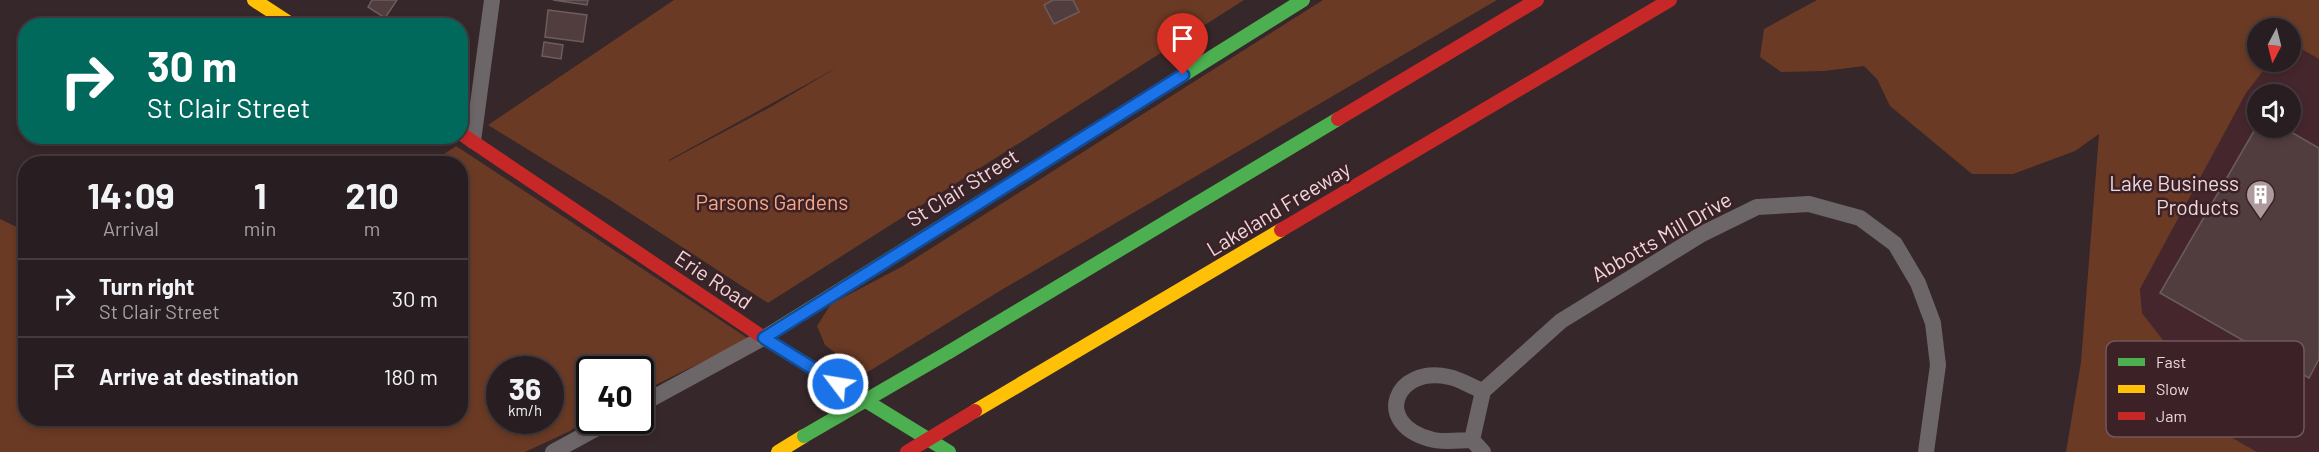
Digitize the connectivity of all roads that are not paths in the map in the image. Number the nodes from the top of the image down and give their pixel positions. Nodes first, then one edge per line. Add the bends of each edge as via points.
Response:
1 (254, 0) edge
2 (492, 0) edge
3 (1302, 0) edge
4 (1538, 0) edge
5 (1670, 0) edge
6 (282, 18) edge
7 (468, 132) edge
8 (468, 138) edge
9 (764, 338) junction
10 (1483, 391) junction
11 (654, 397) edge
12 (586, 434) edge
13 (1477, 446) edge
14 (553, 452) edge
15 (778, 452) edge
16 (907, 452) edge
17 (949, 452) edge
18 (1926, 452) edge

1 - 6 main road
2 - 7 street
3 - 9 main road, St Clair Street
4 - 15 main road, bridge
5 - 16 main road, Lakeland Freeway, bridge
8 - 9 main road, Erie Road
9 - 11 street, St Clair Street
9 - 17 main road, Erie Road
10 - 13 street
10 - 13 street via 1449,377 1427,376 1413,379 1400,390 1395,407 1398,419 1413,433 1432,440
10 - 18 street, Abbotts Mill Drive via 1561,321 1702,234 1756,207 1809,204 1860,218 1895,244 1918,283 1933,323 1938,364
12 - 14 street

